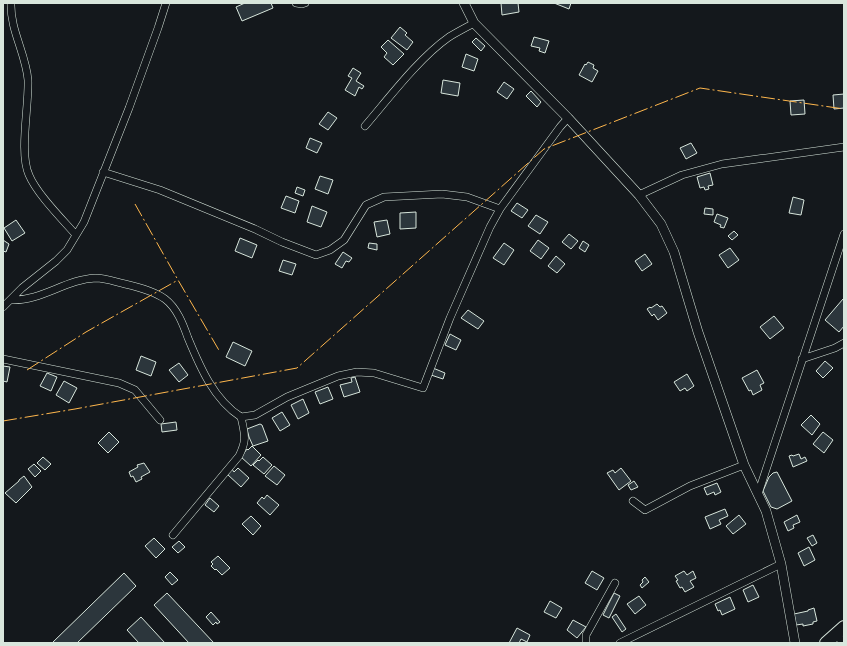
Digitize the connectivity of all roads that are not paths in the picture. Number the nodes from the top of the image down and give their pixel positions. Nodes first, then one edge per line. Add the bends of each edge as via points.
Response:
1 (10, 3) edge
2 (166, 3) edge
3 (296, 3) edge
4 (305, 3) edge
5 (464, 3) edge
6 (474, 23) junction
7 (568, 118) junction
8 (365, 126) dead end
9 (844, 147) edge
10 (102, 172) junction
11 (639, 195) junction
12 (500, 209) junction
13 (844, 234) edge
14 (76, 235) junction
15 (11, 300) junction
16 (3, 307) edge
17 (844, 343) edge
18 (3, 359) edge
19 (802, 359) junction
20 (241, 417) junction
21 (160, 420) dead end
22 (744, 465) junction
23 (758, 494) junction
24 (633, 501) dead end
25 (174, 535) dead end
26 (781, 564) junction
27 (615, 583) dead end
28 (844, 627) edge
29 (586, 643) edge
30 (620, 643) edge
31 (795, 643) edge
32 (826, 643) edge

1 - 14 street via 12,26 28,80 25,156 28,174 36,188
2 - 10 street via 129,108
3 - 4 street
5 - 6 street
6 - 7 street
6 - 8 street via 450,37 415,68
7 - 11 street
7 - 12 street
9 - 11 street via 722,164 682,175
10 - 12 street via 160,190 316,255 330,250 344,240 366,205 384,197 442,194 467,197
10 - 14 street via 84,222
11 - 22 street via 661,224 674,252 698,332
12 - 20 street via 450,318 423,388 374,373 357,372 338,376 287,397 255,416
13 - 19 street
14 - 15 street via 67,250 56,261
15 - 16 street
15 - 20 street via 22,301 78,281 96,278 139,287 166,299 178,314 201,368 215,392 230,410
17 - 19 street
18 - 21 street via 119,383 135,390
19 - 23 street
20 - 25 street via 245,434 244,445 238,456
22 - 23 street
22 - 24 street via 690,486 645,510
23 - 26 street via 766,511
26 - 30 street
26 - 31 street
27 - 29 street via 586,635
28 - 32 highway

